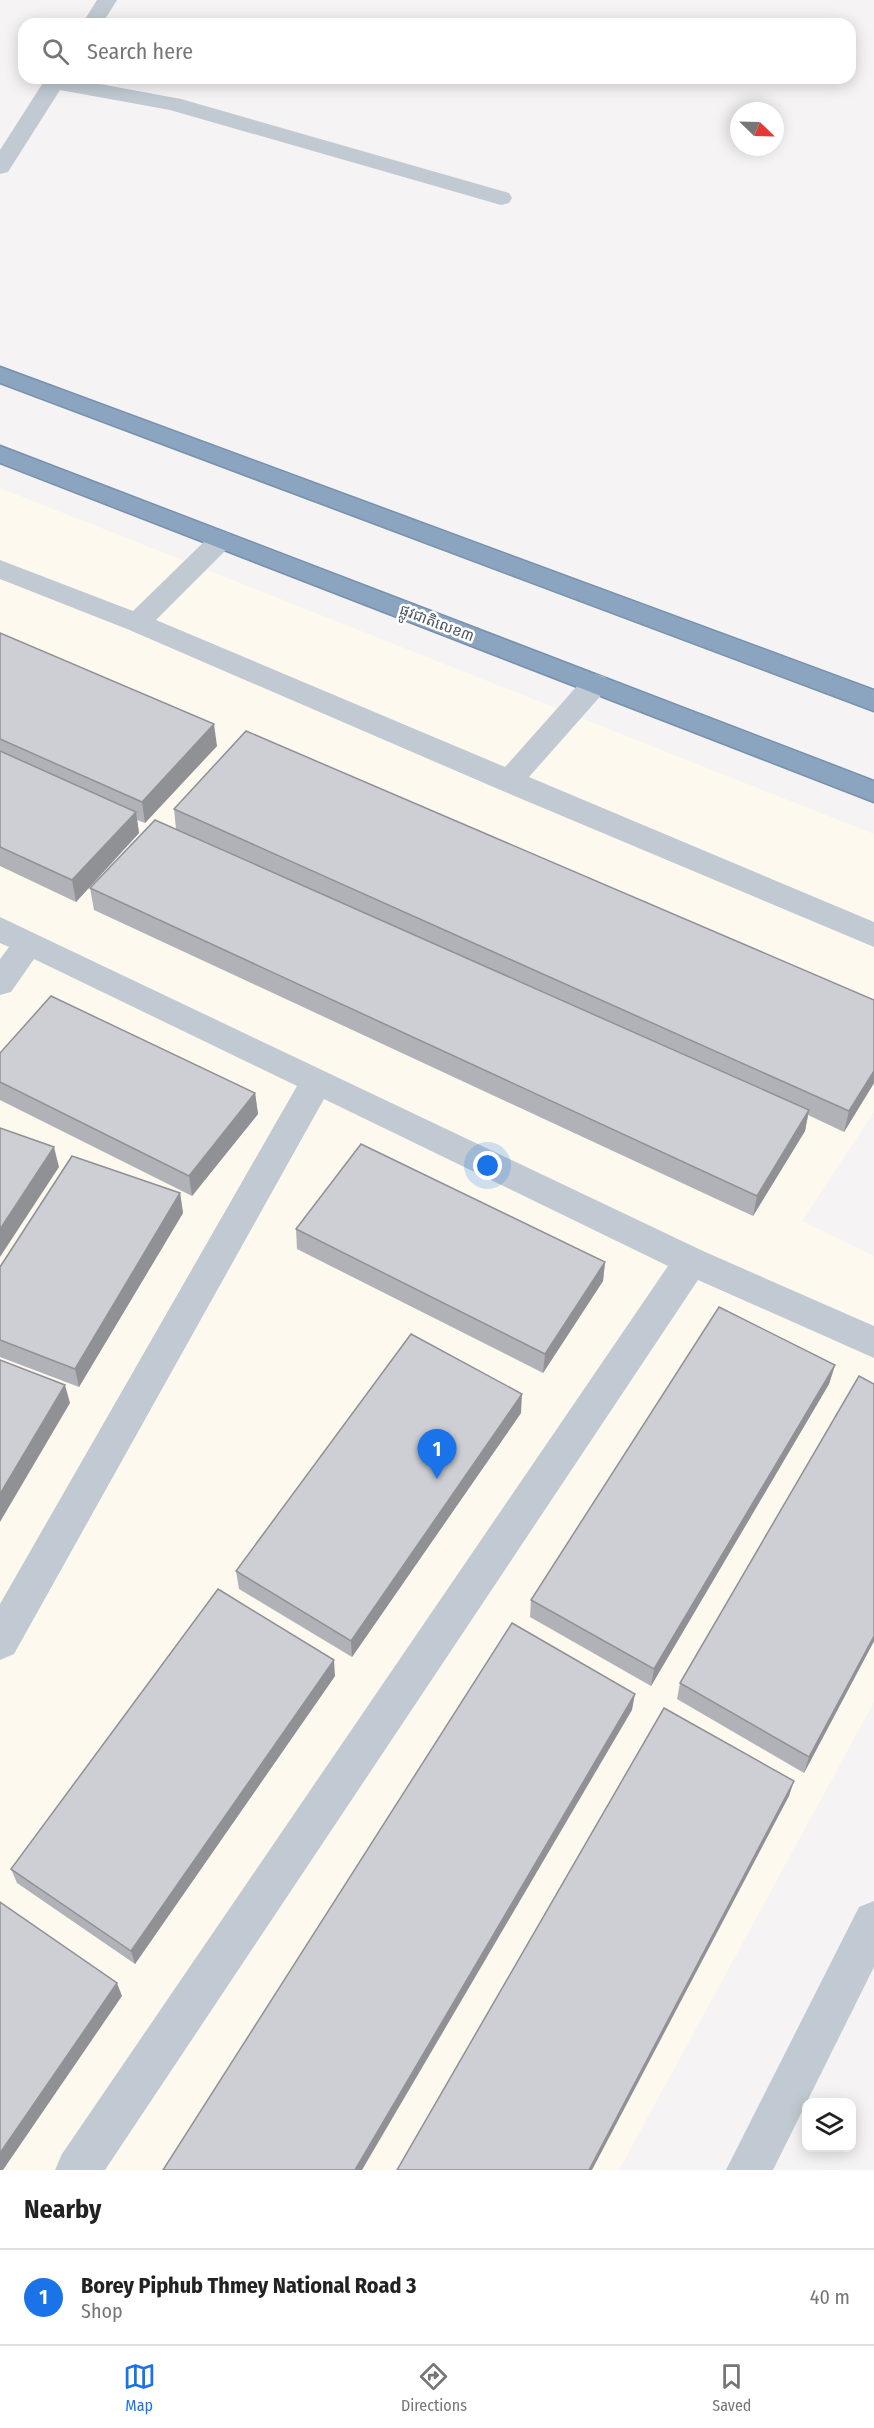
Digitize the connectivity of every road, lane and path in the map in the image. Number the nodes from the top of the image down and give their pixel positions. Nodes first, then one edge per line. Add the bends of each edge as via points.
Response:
1 (107, 0) edge
2 (96, 18) edge
3 (52, 84) edge
4 (75, 84) edge
5 (0, 167) edge
6 (501, 198) dead end
7 (0, 374) edge
8 (0, 454) edge
9 (221, 540) junction
10 (0, 569) edge
11 (137, 623) junction
12 (595, 684) junction
13 (874, 701) edge
14 (508, 782) junction
15 (874, 792) edge
16 (874, 935) edge
17 (14, 936) edge
18 (0, 983) edge
19 (317, 1082) junction
20 (691, 1261) junction
21 (872, 1337) edge
22 (0, 1641) edge
23 (874, 1922) edge
24 (78, 2170) edge
25 (749, 2170) edge

1 - 2 street
3 - 5 street
4 - 6 street via 173,104
7 - 13 highway
8 - 9 highway, ផ្លូវជាតិលេខ៣
9 - 11 street
9 - 12 highway, ផ្លូវជាតិលេខ៣
10 - 11 street
11 - 14 street
12 - 14 street
12 - 15 highway, ផ្លូវជាតិលេខ៣
14 - 16 street
17 - 18 street
17 - 19 street
19 - 20 street
19 - 22 street
20 - 21 street
20 - 24 street
23 - 25 street

